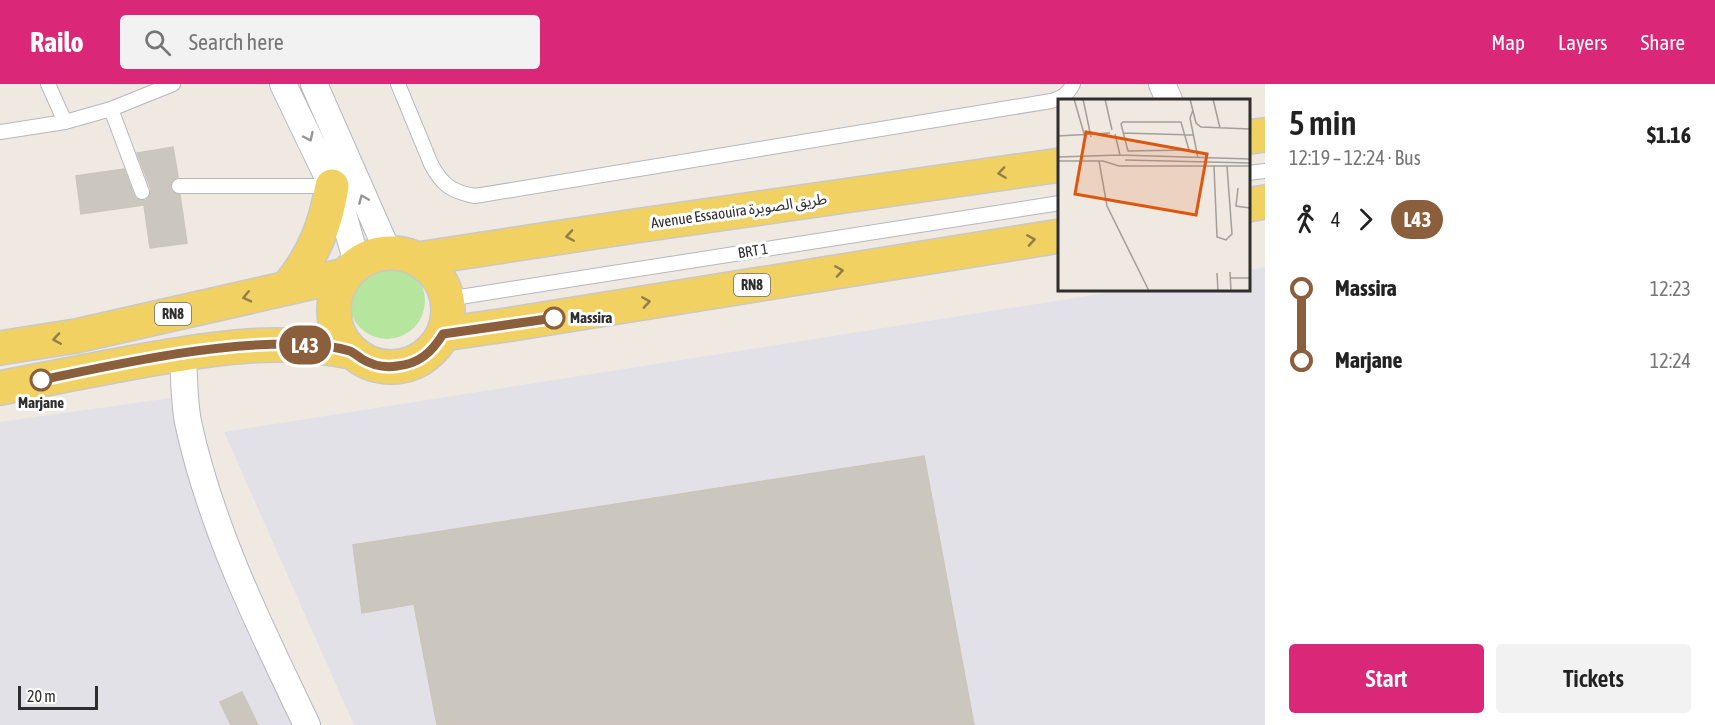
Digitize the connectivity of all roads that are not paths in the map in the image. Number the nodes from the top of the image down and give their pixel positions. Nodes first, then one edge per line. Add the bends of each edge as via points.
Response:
1 (48, 84) edge
2 (173, 84) edge
3 (283, 84) edge
4 (314, 84) edge
5 (398, 84) edge
6 (1073, 84) edge
7 (1162, 84) edge
8 (1058, 99) edge
9 (1059, 99) edge
10 (1169, 99) edge
11 (111, 109) junction
12 (64, 123) junction
13 (3, 131) edge
14 (1265, 135) edge
15 (1250, 137) edge
16 (1058, 165) edge
17 (1265, 171) edge
18 (1250, 173) edge
19 (179, 186) dead end
20 (332, 186) junction
21 (142, 192) dead end
22 (1265, 202) edge
23 (1058, 203) edge
24 (1250, 205) edge
25 (1058, 236) edge
26 (403, 256) junction
27 (351, 269) junction
28 (286, 288) junction
29 (447, 299) junction
30 (443, 334) junction
31 (0, 348) edge
32 (351, 352) junction
33 (183, 354) junction
34 (0, 388) edge
35 (308, 725) edge

1 - 12 lane
2 - 11 lane
3 -> 20 street
26 -> 4 street
5 - 8 lane via 438,177 460,194 475,196
6 - 9 lane
7 - 10 street
11 - 12 lane
11 - 21 lane
12 - 13 lane
14 - 15 main road
16 -> 26 main road, Avenue Essaouira طريق الصويرة / RN8
17 - 18 lane
19 - 20 lane
20 - 27 street via 344,217
20 - 28 main road via 319,239
22 - 24 main road
23 - 29 lane, BRT 1
30 -> 25 main road, RN8
26 - 27 main road, RN8 via 372,255
26 - 29 main road via 432,269
27 - 28 main road, RN8
27 - 32 main road via 337,290 333,306 338,331
28 -> 31 main road, RN8 via 76,336
29 - 30 main road
30 - 32 main road via 424,357 410,364 379,366
32 - 33 main road via 271,344
33 - 34 main road
33 - 35 street via 188,420 208,498 229,557

